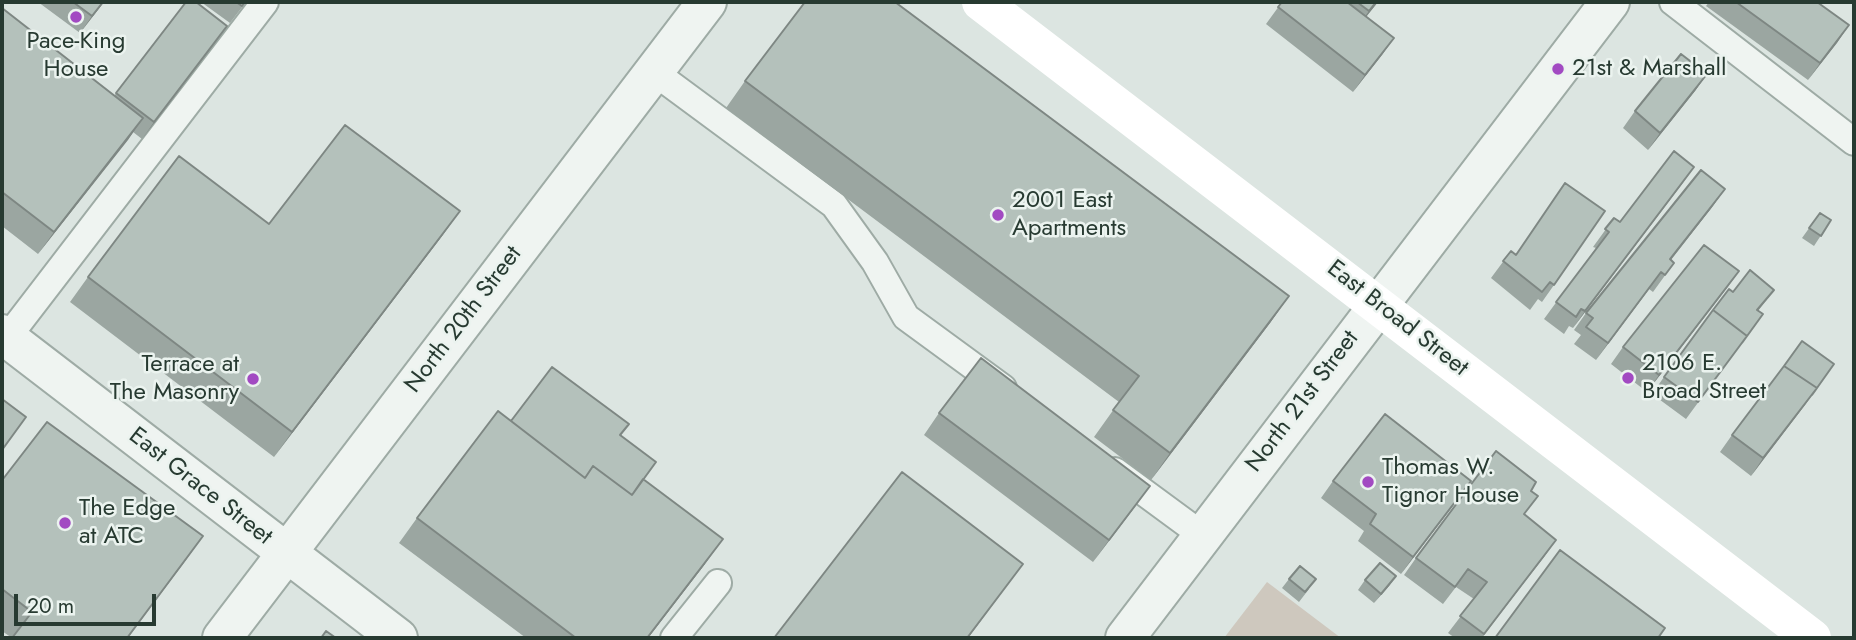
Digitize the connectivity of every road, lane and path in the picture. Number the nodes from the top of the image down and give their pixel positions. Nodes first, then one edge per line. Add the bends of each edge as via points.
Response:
1 (265, 2) edge
2 (707, 2) edge
3 (981, 2) edge
4 (1610, 2) edge
5 (1673, 2) edge
6 (654, 72) junction
7 (1854, 142) edge
8 (1378, 303) junction
9 (4, 336) edge
10 (1025, 405) edge
11 (1090, 452) edge
12 (1202, 535) junction
13 (287, 554) junction
14 (718, 583) dead end
15 (222, 638) edge
16 (398, 638) edge
17 (674, 638) edge
18 (1125, 638) edge
19 (1812, 638) edge

1 - 9 lane
2 - 6 street, North 20th Street
3 - 8 main road, East Broad Street
4 - 8 street, North 21st Street
5 - 7 lane
6 - 10 lane via 834,205 875,262 906,317
6 - 13 street, North 20th Street
8 - 12 street, North 21st Street
8 - 19 main road, East Broad Street
9 - 13 street, East Grace Street
11 - 12 lane
12 - 18 street, North 21st Street
13 - 15 street, North 20th Street
13 - 16 street, East Grace Street
14 - 17 lane

